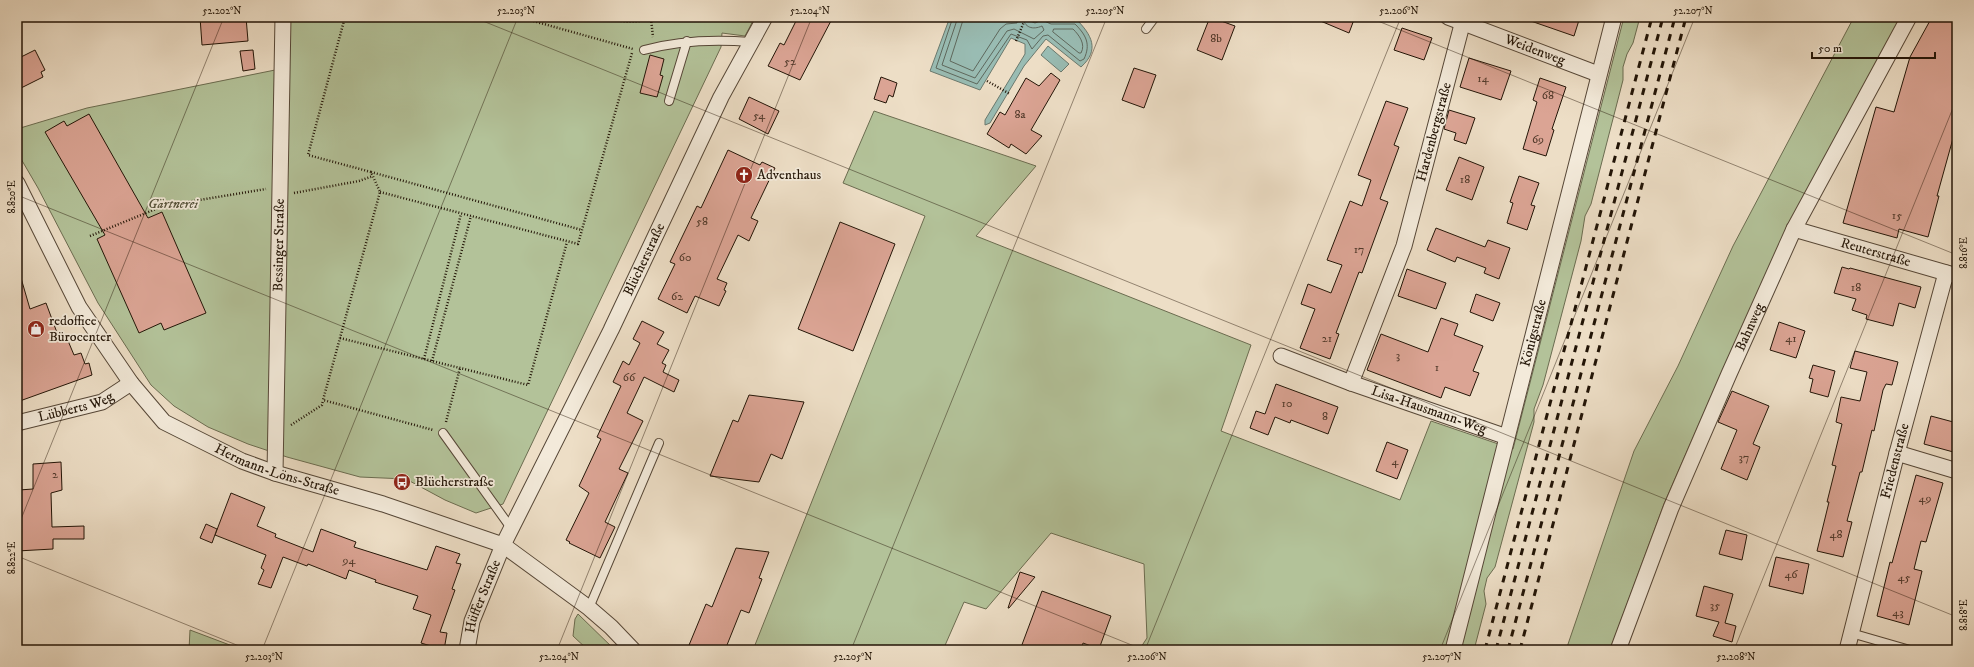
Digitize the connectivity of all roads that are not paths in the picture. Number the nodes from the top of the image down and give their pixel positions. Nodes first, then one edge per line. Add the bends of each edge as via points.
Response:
1 (283, 17) edge
2 (764, 17) edge
3 (1155, 17) edge
4 (1448, 17) edge
5 (1614, 17) edge
6 (1909, 17) edge
7 (1463, 20) edge
8 (1146, 29) dead end
9 (687, 41) junction
10 (751, 42) junction
11 (644, 50) road end
12 (1598, 74) junction
13 (669, 101) dead end
14 (17, 183) edge
15 (1794, 229) junction
16 (1951, 275) edge
17 (1281, 356) dead end
18 (1351, 382) junction
19 (131, 383) junction
20 (17, 422) edge
21 (443, 433) road end
22 (1507, 437) junction
23 (659, 443) dead end
24 (1897, 453) junction
25 (1957, 472) edge
26 (275, 473) junction
27 (511, 528) junction
28 (503, 545) junction
29 (589, 608) junction
30 (1851, 633) junction
31 (467, 650) edge
32 (633, 650) edge
33 (1453, 650) edge
34 (1618, 650) edge
35 (1847, 650) edge
36 (1910, 650) edge

1 - 26 street, Bessinger Straße
2 - 10 street, Blücherstraße
3 - 8 lane
4 - 7 street, Weidenweg
5 - 12 street, Königstraße
6 - 15 street, Bahnweg
7 - 12 street, Weidenweg
7 - 18 street, Hardenbergstraße via 1404,246
9 - 10 lane
9 - 11 lane
9 - 13 lane
10 - 27 street, Blücherstraße via 721,97 611,330
12 - 22 street, Königstraße
14 - 19 street, Hermann-Löns-Straße via 79,306
15 - 16 street, Reuterstraße
15 - 34 street, Bahnweg via 1671,508
16 - 24 street, Friedenstraße
17 - 18 street, Lisa-Hausmann-Weg
18 - 22 street, Lisa-Hausmann-Weg
19 - 20 street, Lübberts Weg via 102,402
19 - 26 street, Hermann-Löns-Straße via 164,422 242,461
21 - 27 lane
22 - 33 street, Königstraße
23 - 29 lane
24 - 25 street
24 - 30 street, Friedenstraße
26 - 28 street, Hermann-Löns-Straße via 383,504
27 - 28 street, Blücherstraße
28 - 29 street, Hermann-Löns-Straße
28 - 31 street, Hüffer Straße via 472,622
29 - 32 street, Hermann-Löns-Straße
30 - 35 street, Friedenstraße
30 - 36 lane

